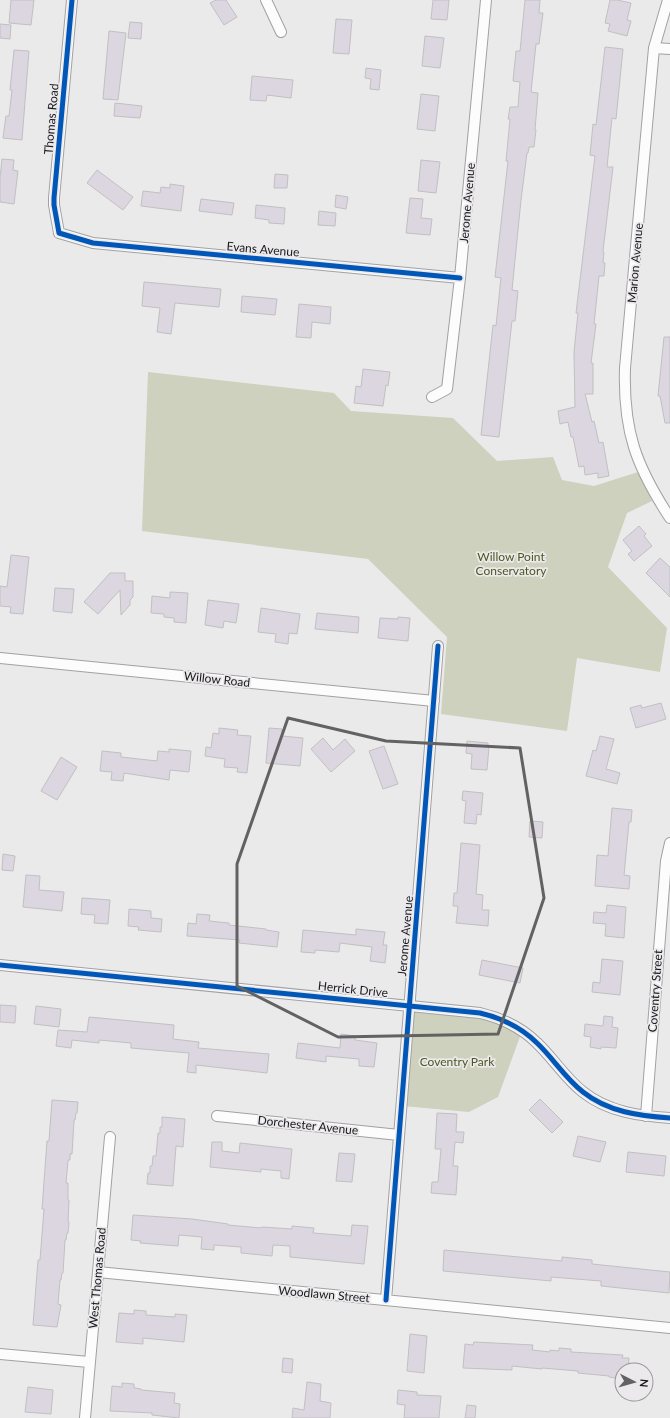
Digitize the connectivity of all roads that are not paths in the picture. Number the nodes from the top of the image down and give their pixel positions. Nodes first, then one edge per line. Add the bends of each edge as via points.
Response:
1 (72, 0) edge
2 (266, 0) edge
3 (486, 0) edge
4 (668, 0) edge
5 (281, 32) dead end
6 (654, 48) junction
7 (670, 49) edge
8 (66, 235) joint
9 (460, 278) junction
10 (432, 398) dead end
11 (670, 518) edge
12 (438, 646) dead end
13 (0, 658) edge
14 (434, 701) junction
15 (670, 843) edge
16 (0, 965) edge
17 (409, 1005) junction
18 (217, 1116) dead end
19 (646, 1116) junction
20 (670, 1118) edge
21 (398, 1135) junction
22 (110, 1137) dead end
23 (98, 1272) junction
24 (386, 1300) junction
25 (670, 1328) edge
26 (0, 1354) edge
27 (89, 1362) junction
28 (84, 1418) edge

1 - 8 street, Thomas Road via 54,198 59,233
2 - 5 street
3 - 9 street, Jerome Avenue
4 - 6 street, Marion Avenue
6 - 7 street
6 - 11 street, Marion Avenue via 624,392 628,425 635,452 648,482
8 - 9 street, Evans Avenue via 93,243
9 - 10 street, Jerome Avenue via 447,389
12 - 14 street, Jerome Avenue
13 - 14 street, Willow Road
14 - 17 street, Jerome Avenue
15 - 19 street, Coventry Street via 666,861
16 - 17 street, Herrick Drive
17 - 19 street, Herrick Drive via 471,1011 505,1021 537,1043 583,1092 612,1108
17 - 21 street, Jerome Avenue
18 - 21 street, Dorchester Avenue
19 - 20 street, Herrick Drive
21 - 24 street, Jerome Avenue
22 - 23 street, West Thomas Road
23 - 24 street, Woodlawn Street
23 - 27 street, West Thomas Road
24 - 25 street, Woodlawn Street
26 - 27 street
27 - 28 street, West Thomas Road

